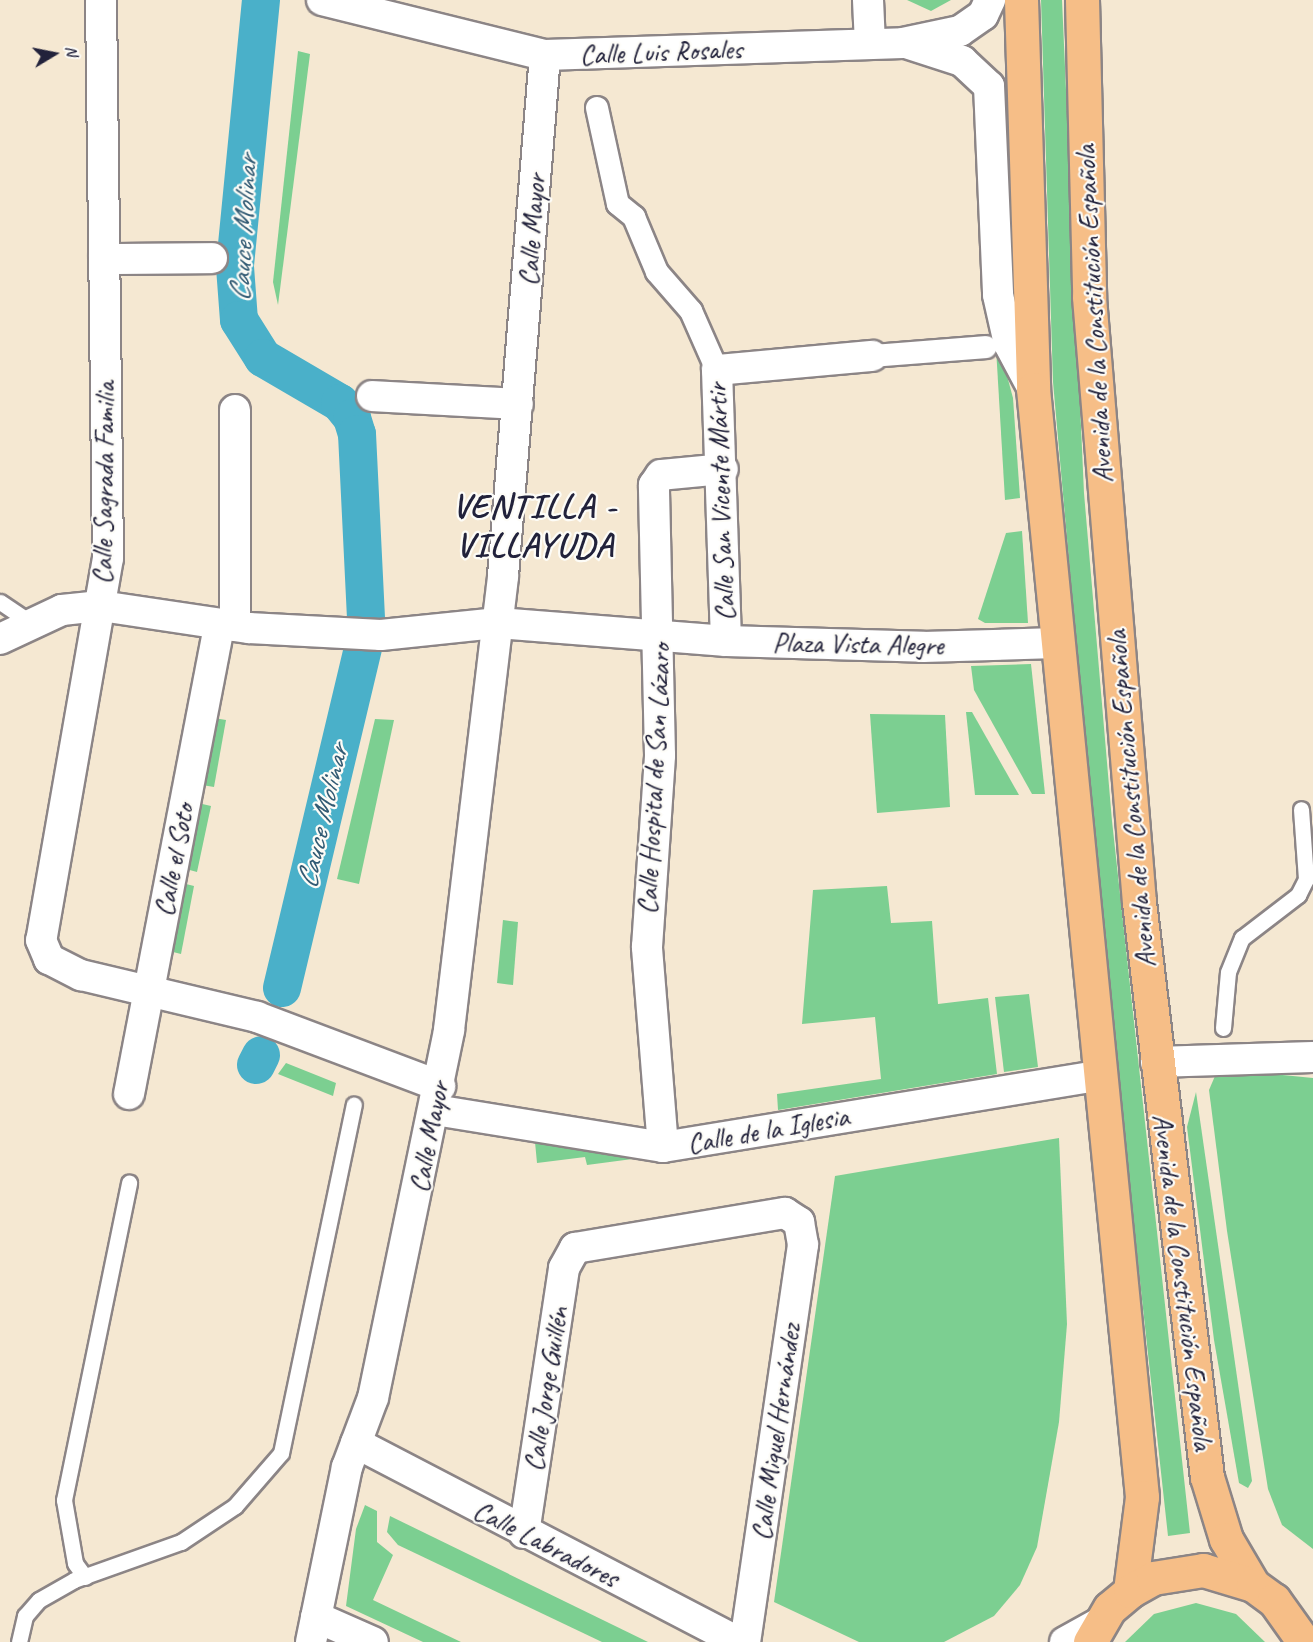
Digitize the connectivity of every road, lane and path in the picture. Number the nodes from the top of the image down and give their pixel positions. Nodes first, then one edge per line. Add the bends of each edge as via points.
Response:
1 (101, 0) edge
2 (322, 0) edge
3 (868, 0) edge
4 (990, 0) edge
5 (1021, 0) edge
6 (1082, 0) edge
7 (374, 7) edge
8 (903, 43) junction
9 (870, 44) junction
10 (545, 55) junction
11 (597, 108) dead end
12 (212, 258) dead end
13 (104, 259) junction
14 (986, 347) dead end
15 (872, 356) joint
16 (717, 370) junction
17 (1033, 389) junction
18 (372, 396) dead end
19 (518, 404) junction
20 (235, 410) dead end
21 (723, 469) junction
22 (0, 602) edge
23 (101, 606) junction
24 (30, 622) junction
25 (498, 623) junction
26 (227, 626) junction
27 (661, 636) junction
28 (0, 639) edge
29 (726, 641) junction
30 (1056, 644) junction
31 (1301, 809) dead end
32 (49, 959) joint
33 (148, 992) junction
34 (1223, 1028) dead end
35 (1313, 1057) edge
36 (1156, 1062) junction
37 (1101, 1075) junction
38 (129, 1094) dead end
39 (437, 1098) junction
40 (354, 1105) dead end
41 (663, 1147) junction
42 (129, 1183) dead end
43 (575, 1248) joint
44 (356, 1443) junction
45 (524, 1533) junction
46 (86, 1577) junction
47 (1253, 1585) junction
48 (1130, 1591) junction
49 (314, 1629) edge
50 (1094, 1633) edge
51 (19, 1642) edge
52 (373, 1642) edge
53 (738, 1642) edge
54 (745, 1642) edge
55 (1065, 1642) edge
56 (1304, 1642) edge

1 - 13 street, Calle Sagrada Familia
2 - 7 street, Calle Luis Rosales
3 - 9 street
4 - 8 street, Calle Luis Rosales via 984,15 960,31
5 - 17 highway, Avenida de la Constitución Española
6 - 36 highway, Avenida de la Constitución Española via 1089,297
7 - 10 street, Calle Luis Rosales
8 - 9 street, Calle Luis Rosales
8 - 17 street, Avenida de la Constitución Española via 962,61 989,86 998,295 1009,344
9 - 10 street, Calle Luis Rosales
10 - 19 street, Calle Mayor
11 - 16 street, Calle San Vicente Mártir via 618,204 634,217 657,272 691,311
12 - 13 street
13 - 23 street, Calle Sagrada Familia via 108,558
14 - 15 street
15 - 16 street
16 - 21 street, Calle San Vicente Mártir
17 - 30 highway, Avenida de la Constitución Española
18 - 19 street
19 - 25 street, Calle Mayor
20 - 26 street, Calle el Soto
21 - 27 street, Calle Hospital de San Lázaro via 661,474 655,481
21 - 29 street, Calle San Vicente Mártir
22 - 24 lane
23 - 24 street via 62,610
23 - 26 street
23 - 32 street, Calle Sagrada Familia via 41,925
24 - 28 street
25 - 26 street via 381,635
25 - 27 street
25 - 39 street, Calle Mayor
26 - 33 street, Calle el Soto
27 - 29 street, Plaza Vista Alegre
27 - 41 street, Calle Hospital de San Lázaro via 660,755 647,947
29 - 30 street, Plaza Vista Alegre via 923,647
30 - 37 highway, Avenida de la Constitución Española
31 - 34 lane via 1306,879 1298,895 1242,938 1228,972
32 - 33 street, Calle de la Iglesia via 81,975
33 - 38 street, Calle el Soto
33 - 39 street, Calle de la Iglesia via 271,1021
35 - 36 street
36 - 47 highway, Avenida de la Constitución Española via 1207,1477 1226,1539
37 - 41 street, Calle de la Iglesia
37 - 48 highway, Avenida de la Constitución Española via 1142,1497
39 - 41 street, Calle de la Iglesia
39 - 44 street, Calle Mayor via 373,1398
40 - 46 lane via 280,1452 235,1506 181,1542
42 - 46 lane via 64,1500 75,1563
43 - 45 street, Calle Jorge Guillén via 564,1268
43 - 54 street, Calle Miguel Hernández via 758,1215 785,1213 799,1222 803,1245
44 - 45 street, Calle Labradores
44 - 49 street, Calle Mayor
45 - 53 street, Calle Labradores
46 - 51 lane via 39,1600 25,1616
47 - 48 highway via 1203,1570 1169,1573
47 - 56 highway via 1292,1619
48 - 50 highway
49 - 52 street
50 - 55 street

